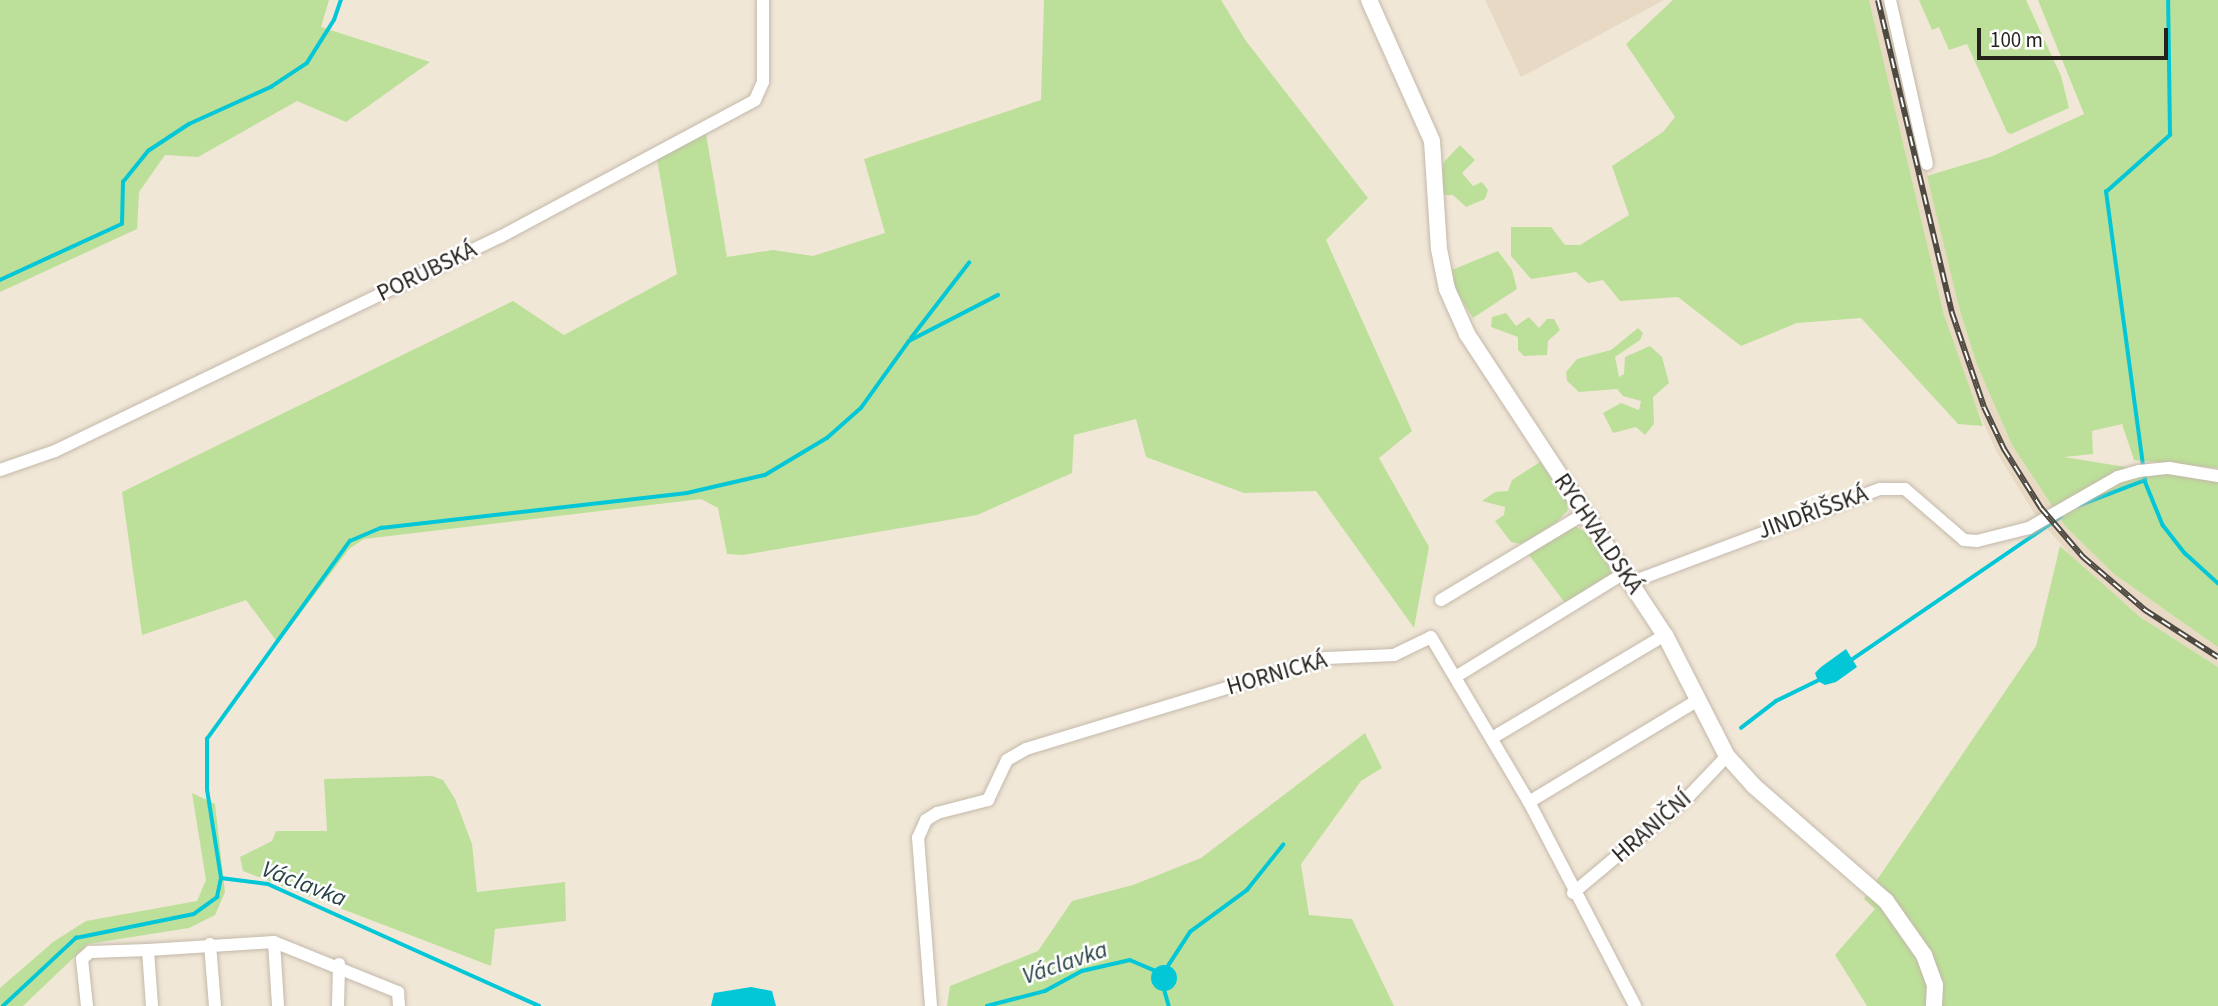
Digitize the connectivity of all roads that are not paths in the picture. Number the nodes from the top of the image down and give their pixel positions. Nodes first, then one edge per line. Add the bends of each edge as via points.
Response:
1 (763, 0) edge
2 (1369, 0) edge
3 (1890, 0) edge
4 (1927, 164) dead end
5 (0, 470) edge
6 (2218, 476) edge
7 (1586, 513) junction
8 (1629, 577) junction
9 (1441, 600) dead end
10 (1665, 635) junction
11 (1457, 676) junction
12 (1698, 700) junction
13 (1492, 738) junction
14 (1727, 756) junction
15 (1529, 802) junction
16 (1573, 893) junction
17 (274, 942) junction
18 (210, 944) junction
19 (148, 950) junction
20 (339, 964) junction
21 (88, 1006) edge
22 (152, 1006) edge
23 (215, 1006) edge
24 (278, 1006) edge
25 (338, 1006) edge
26 (400, 1006) edge
27 (931, 1006) edge
28 (1635, 1006) edge
29 (1934, 1006) edge

1 - 5 street, PORUBSKÁ via 763,82 755,100 500,237 55,451
2 - 7 street, RYCHVALDSKÁ via 1432,141 1439,249 1447,289 1467,334
3 - 4 street
6 - 8 street, JINDŘIŠSKÁ via 2169,468 2139,471 2118,477 2029,528 1977,541 1964,540 1905,489 1880,489
7 - 8 street, RYCHVALDSKÁ
7 - 9 street
8 - 10 street, RYCHVALDSKÁ
8 - 11 street, JINDŘIŠSKÁ
10 - 12 street, RYCHVALDSKÁ
10 - 13 street
11 - 13 street, HORNICKÁ
11 - 27 street, HORNICKÁ via 1431,638 1394,655 1326,658 1026,750 1007,760 988,800 937,813 926,820 918,838
12 - 14 street, RYCHVALDSKÁ
12 - 15 street
13 - 15 street, HORNICKÁ
14 - 16 street, HRANIČNÍ via 1689,796
14 - 29 street, RYCHVALDSKÁ via 1754,786 1886,901 1924,955 1935,985
15 - 16 street, HORNICKÁ
16 - 28 street, HORNICKÁ
17 - 18 street
17 - 20 street
17 - 24 street
18 - 19 street
18 - 23 street
19 - 21 street via 90,952 82,959
19 - 22 street
20 - 25 street
20 - 26 street via 398,992

